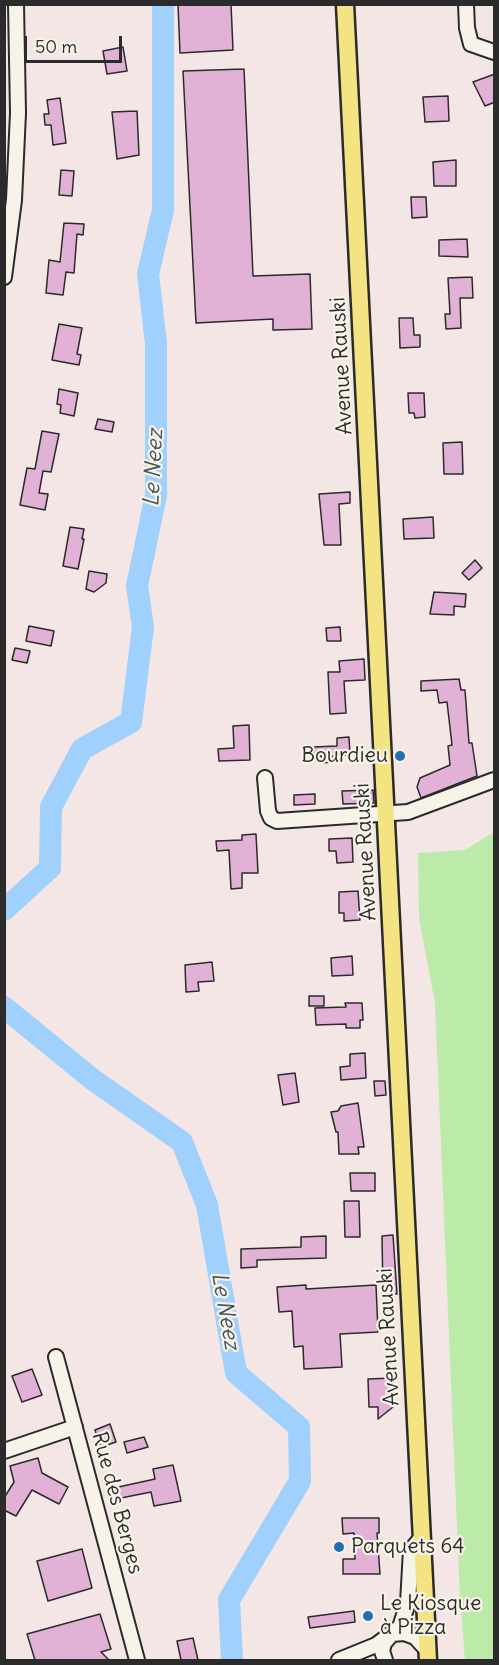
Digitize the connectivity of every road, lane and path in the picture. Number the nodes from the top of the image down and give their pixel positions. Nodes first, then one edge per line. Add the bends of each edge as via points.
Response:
1 (16, 4) edge
2 (345, 4) edge
3 (466, 4) edge
4 (495, 52) edge
5 (4, 277) edge
6 (265, 778) dead end
7 (495, 780) edge
8 (386, 813) junction
9 (56, 1357) dead end
10 (75, 1427) junction
11 (4, 1451) edge
12 (422, 1537) junction
13 (392, 1634) junction
14 (428, 1655) edge
15 (137, 1660) edge
16 (339, 1660) edge
17 (385, 1660) edge

1 - 5 street via 18,113 14,200
2 - 8 main road, Avenue Rauski
3 - 4 street via 471,44
6 - 8 street via 268,811 278,821
7 - 8 street via 408,812
8 - 12 main road, Avenue Rauski
9 - 10 street, Rue des Berges
10 - 11 street
10 - 15 street, Rue des Berges
12 - 13 street via 411,1551 405,1616
12 - 14 main road, Avenue Rauski
13 - 14 street via 415,1637
13 - 16 street
13 - 17 street via 384,1642

